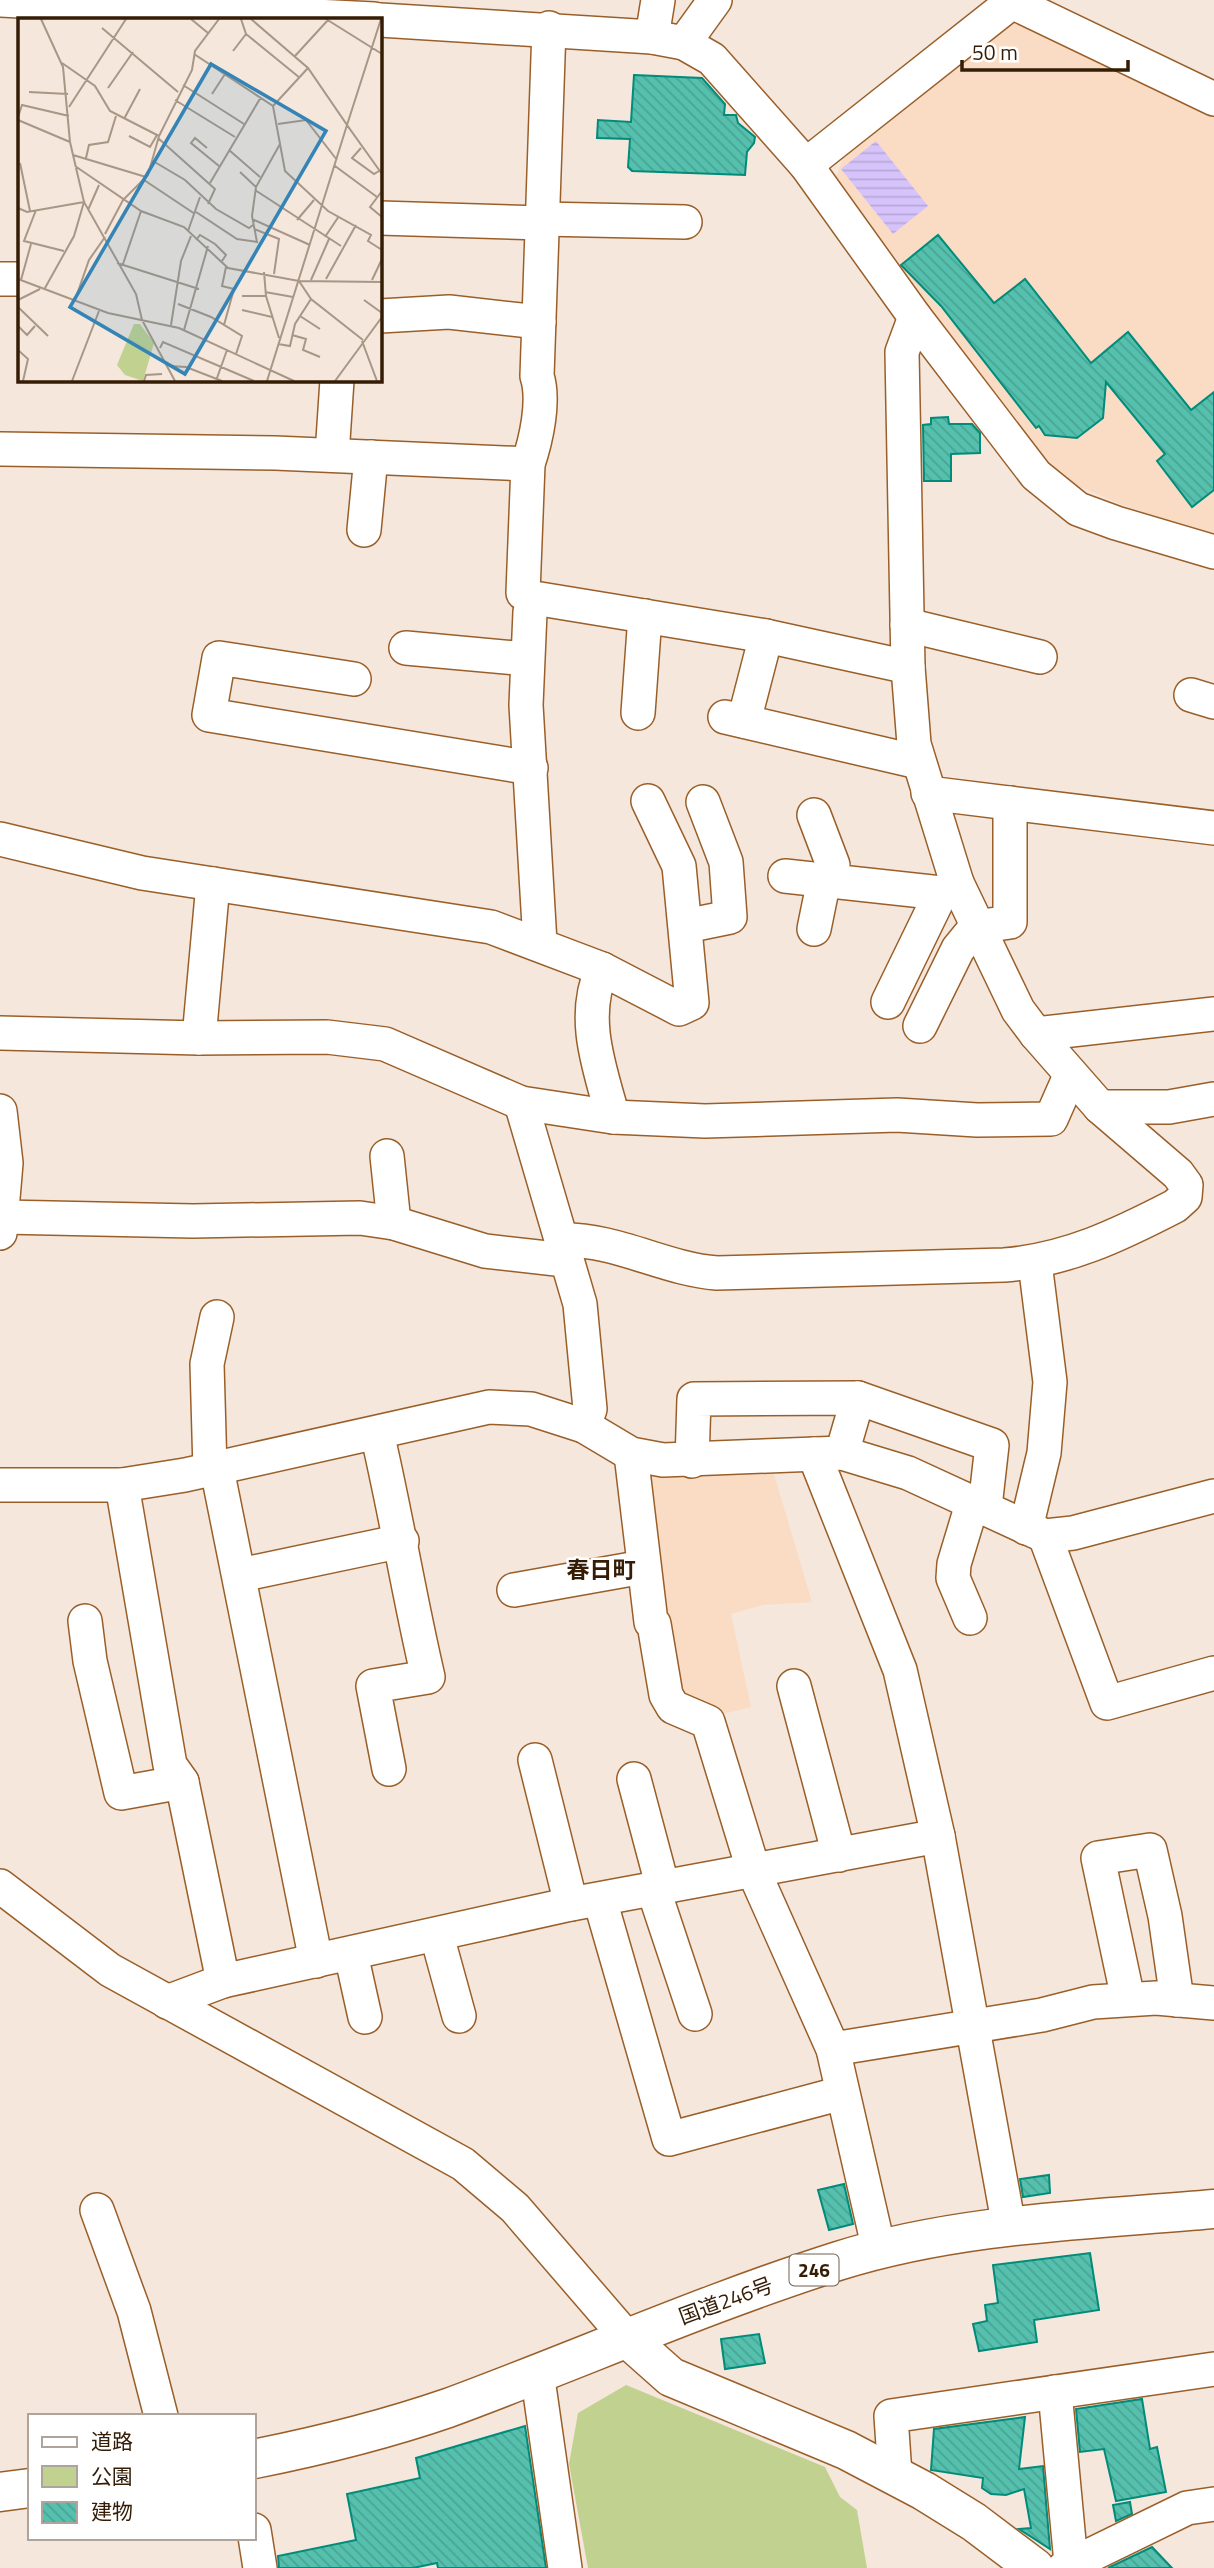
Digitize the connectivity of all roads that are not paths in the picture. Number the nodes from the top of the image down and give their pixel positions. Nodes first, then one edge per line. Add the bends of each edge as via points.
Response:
1 (0, 0) edge
2 (658, 0) edge
3 (715, 0) edge
4 (456, 12) edge
5 (159, 13) edge
6 (338, 18) edge
7 (382, 20) edge
8 (548, 28) junction
9 (668, 40) junction
10 (1214, 99) edge
11 (806, 165) junction
12 (542, 221) junction
13 (685, 222) dead end
14 (398, 225) edge
15 (0, 279) edge
16 (18, 279) edge
17 (382, 316) edge
18 (915, 317) junction
19 (539, 321) junction
20 (337, 382) edge
21 (0, 449) edge
22 (332, 455) junction
23 (371, 457) junction
24 (528, 464) junction
25 (364, 530) dead end
26 (1214, 552) edge
27 (534, 598) junction
28 (645, 616) junction
29 (908, 625) junction
30 (765, 636) junction
31 (1040, 657) dead end
32 (420, 658) dead end
33 (527, 659) junction
34 (908, 667) junction
35 (354, 679) dead end
36 (638, 713) dead end
37 (918, 762) junction
38 (531, 768) junction
39 (928, 793) junction
40 (648, 801) dead end
41 (703, 802) dead end
42 (1010, 803) junction
43 (814, 815) dead end
44 (1214, 828) edge
45 (0, 839) edge
46 (785, 876) dead end
47 (827, 880) junction
48 (213, 884) junction
49 (949, 888) junction
50 (686, 926) junction
51 (976, 927) junction
52 (814, 929) dead end
53 (540, 943) junction
54 (602, 969) junction
55 (888, 1002) dead end
56 (1214, 1014) edge
57 (920, 1026) dead end
58 (0, 1032) edge
59 (1035, 1034) junction
60 (199, 1038) junction
61 (1070, 1076) junction
62 (1214, 1099) edge
63 (521, 1103) junction
64 (1100, 1107) junction
65 (0, 1111) edge
66 (613, 1117) junction
67 (387, 1156) dead end
68 (2, 1207) edge
69 (394, 1223) junction
70 (563, 1250) junction
71 (1035, 1263) junction
72 (217, 1317) dead end
73 (858, 1398) junction
74 (584, 1426) junction
75 (377, 1433) junction
76 (631, 1454) junction
77 (828, 1454) junction
78 (692, 1461) junction
79 (214, 1470) junction
80 (0, 1485) edge
81 (122, 1485) junction
82 (1214, 1496) edge
83 (979, 1504) junction
84 (1036, 1532) junction
85 (402, 1541) junction
86 (643, 1567) junction
87 (240, 1575) junction
88 (514, 1590) dead end
89 (970, 1618) dead end
90 (85, 1621) dead end
91 (1214, 1673) edge
92 (794, 1686) dead end
93 (536, 1760) dead end
94 (388, 1769) dead end
95 (634, 1779) dead end
96 (182, 1782) junction
97 (938, 1836) junction
98 (839, 1855) junction
99 (754, 1872) junction
100 (0, 1886) edge
101 (659, 1889) junction
102 (586, 1902) junction
103 (437, 1936) junction
104 (351, 1954) junction
105 (316, 1961) junction
106 (223, 1981) junction
107 (1128, 1999) junction
108 (1177, 2000) junction
109 (167, 2002) junction
110 (1214, 2003) edge
111 (695, 2014) dead end
112 (459, 2015) dead end
113 (365, 2017) dead end
114 (972, 2026) junction
115 (833, 2049) junction
116 (842, 2093) junction
117 (1214, 2209) edge
118 (97, 2210) dead end
119 (1009, 2227) junction
120 (879, 2250) junction
121 (626, 2338) junction
122 (1214, 2369) edge
123 (537, 2372) junction
124 (1055, 2392) junction
125 (161, 2414) edge
126 (256, 2459) edge
127 (895, 2475) junction
128 (1213, 2509) edge
129 (256, 2540) edge
130 (1041, 2564) edge
131 (260, 2568) edge
132 (565, 2568) edge

1 - 5 street
2 - 9 street
3 - 9 street
4 - 7 street
4 - 8 street
5 - 6 street
8 - 9 street
8 - 12 street
9 - 11 street via 712,59
10 - 11 street via 1012,2
11 - 18 street
12 - 13 street via 645,233
12 - 14 street
12 - 19 street
15 - 16 street
17 - 19 street via 449,312
18 - 26 street via 1036,475 1061,497 1078,509 1116,523
18 - 29 street via 902,352
19 - 24 street via 540,386
20 - 22 street
21 - 22 street
22 - 23 street
23 - 24 street
23 - 25 street
24 - 27 street via 522,585 523,593
27 - 28 street
27 - 33 street
28 - 30 street
28 - 36 street
29 - 31 street
29 - 34 street
30 - 34 street
30 - 37 street via 735,719
32 - 33 street
33 - 38 street
34 - 37 street
35 - 38 street via 219,657 209,715
37 - 39 street
38 - 53 street
39 - 42 street
39 - 49 street
40 - 50 street
41 - 50 street via 726,862 730,917
42 - 44 street
42 - 51 street via 1010,922
43 - 47 street via 833,865
45 - 48 street via 142,873
46 - 47 street
47 - 49 street
47 - 52 street
48 - 53 street via 443,918
48 - 60 street
49 - 51 street
49 - 55 street
50 - 54 street via 692,1003 679,1009
51 - 57 street via 958,949
51 - 59 street
53 - 54 street
54 - 66 street via 592,1040
56 - 59 street
58 - 60 street
59 - 61 street
60 - 63 street via 327,1037 385,1044
61 - 64 street
61 - 66 street via 1051,1119 897,1115 705,1121
62 - 64 street via 1169,1107
63 - 66 street
63 - 70 street
64 - 71 street via 1178,1174 1186,1185 1185,1197 1094,1246
65 - 68 street
67 - 69 street
68 - 69 street via 193,1222 360,1218
69 - 70 street via 485,1251
70 - 71 street via 583,1240 650,1255 686,1270 717,1273
70 - 74 street via 580,1304 590,1409
71 - 84 street via 1050,1382
72 - 79 street via 207,1364
73 - 77 street
73 - 78 street via 694,1399
73 - 83 street via 992,1445
74 - 75 street via 531,1409 489,1408
74 - 76 street
75 - 79 street
75 - 85 street
76 - 78 street
76 - 86 street
77 - 78 street
77 - 83 street via 908,1473
77 - 97 street via 900,1670
79 - 81 street
79 - 87 street
80 - 81 street
81 - 96 street via 170,1765
82 - 84 street via 1073,1533
83 - 84 street
83 - 89 street via 954,1564 953,1578
84 - 91 street via 1107,1703
85 - 87 street
85 - 94 street via 428,1677 373,1686
86 - 88 street
86 - 99 street via 666,1695 673,1707 708,1723
87 - 105 street
90 - 96 street via 121,1793
92 - 98 street
93 - 102 street
95 - 101 street
96 - 106 street
97 - 98 street
97 - 114 street
98 - 99 street
99 - 101 street
99 - 115 street
100 - 109 street via 110,1970
101 - 102 street
101 - 111 street
102 - 103 street
102 - 116 street via 669,2139
103 - 104 street
103 - 112 street
104 - 105 street
104 - 113 street
105 - 106 street
106 - 109 street
107 - 108 street
107 - 108 street via 1098,1858 1150,1850 1166,1916
107 - 114 street
108 - 110 street
109 - 121 street via 463,2164 515,2208
114 - 115 street
114 - 119 street
115 - 116 street
116 - 120 street
117 - 119 main road, 国道246号 / 246
118 - 125 street via 134,2311
119 - 120 main road, 国道246号 / 246
120 - 121 main road, 国道246号 / 246
121 - 123 main road, 国道246号 / 246
121 - 127 main road via 671,2377
122 - 124 street
123 - 126 main road, 国道246号 / 246 via 378,2430
123 - 132 street
124 - 127 street via 891,2416
124 - 130 street
127 - 130 main road
128 - 130 street via 1187,2508
129 - 131 street

